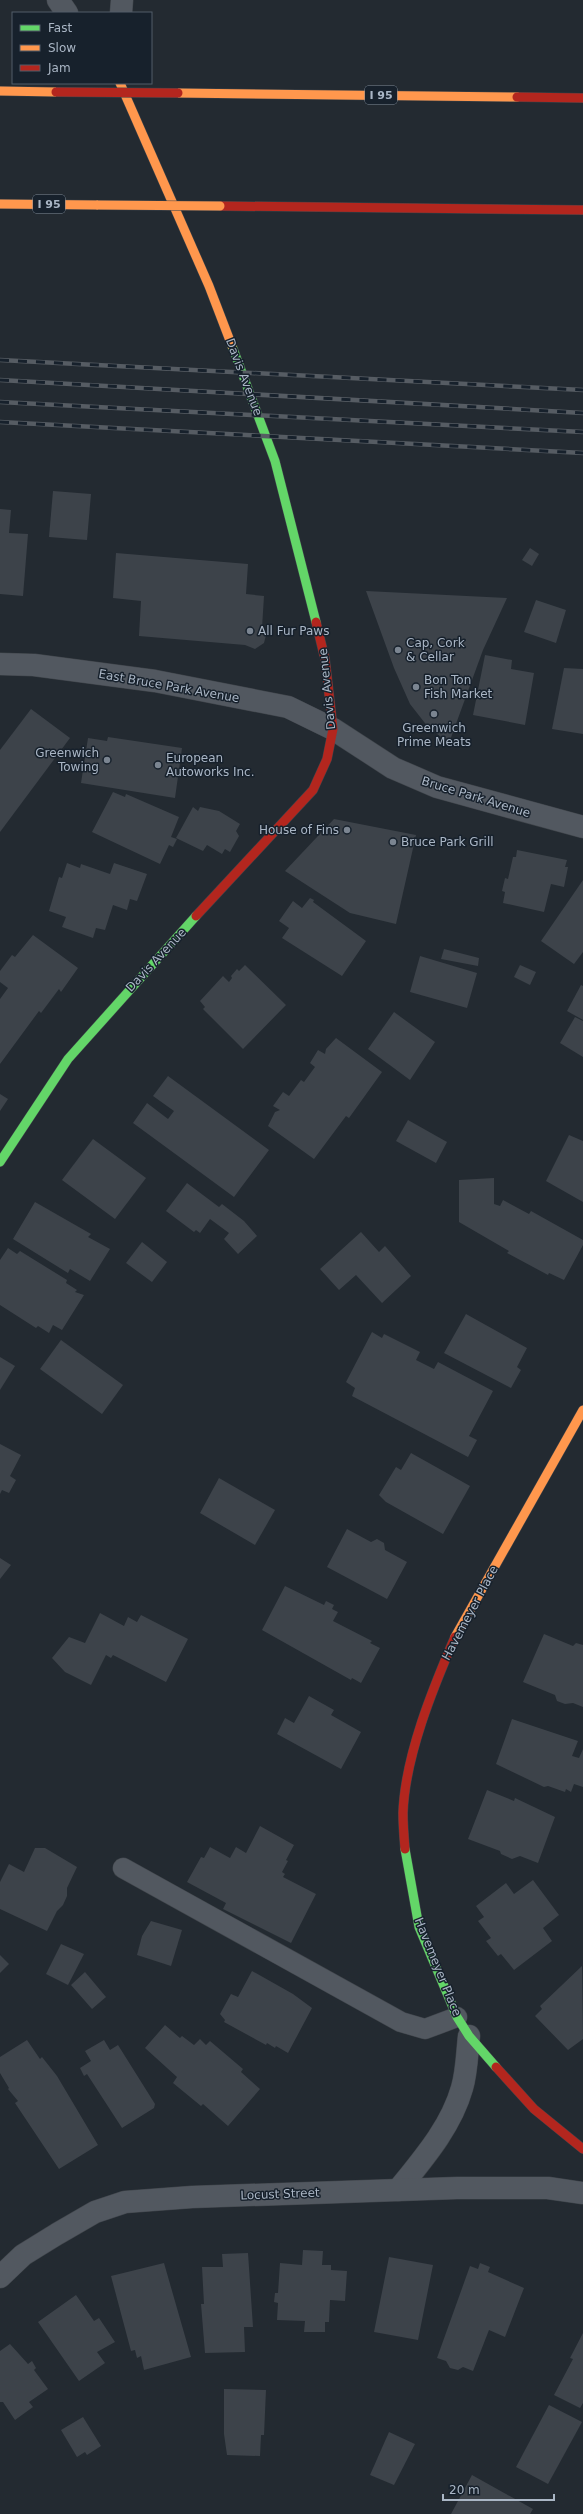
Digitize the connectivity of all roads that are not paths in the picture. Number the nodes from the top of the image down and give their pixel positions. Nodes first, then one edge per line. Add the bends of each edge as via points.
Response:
1 (58, 0) edge
2 (122, 0) edge
3 (67, 12) edge
4 (121, 12) edge
5 (121, 84) edge
6 (0, 91) edge
7 (583, 98) edge
8 (0, 204) edge
9 (583, 210) edge
10 (0, 664) edge
11 (333, 730) junction
12 (583, 827) edge
13 (0, 1162) edge
14 (583, 1410) edge
15 (123, 1868) dead end
16 (457, 2017) junction
17 (469, 2036) junction
18 (583, 2149) edge
19 (398, 2190) junction
20 (583, 2192) edge
21 (0, 2277) edge

1 - 3 street
2 - 4 street
5 - 11 main road, Davis Avenue via 209,286 275,461 325,659
6 - 7 main road, I 95, bridge
8 - 9 main road, I 95, bridge
10 - 11 street, East Bruce Park Avenue via 34,665 154,681 288,707
11 - 12 street, Bruce Park Avenue via 393,768 437,787
11 - 13 main road, Davis Avenue via 327,759 313,790 128,990 68,1059
14 - 16 main road, Havemeyer Place via 457,1633 430,1695 411,1763 403,1812 406,1864 419,1928
15 - 16 lane via 412,2027 425,2029
16 - 17 main road, Havemeyer Place
17 - 18 main road, Havemeyer Place via 534,2109
17 - 19 street via 462,2089 431,2149
19 - 20 street, Locust Street via 548,2188
19 - 21 street, Locust Street via 125,2202 95,2212 57,2234 23,2255

